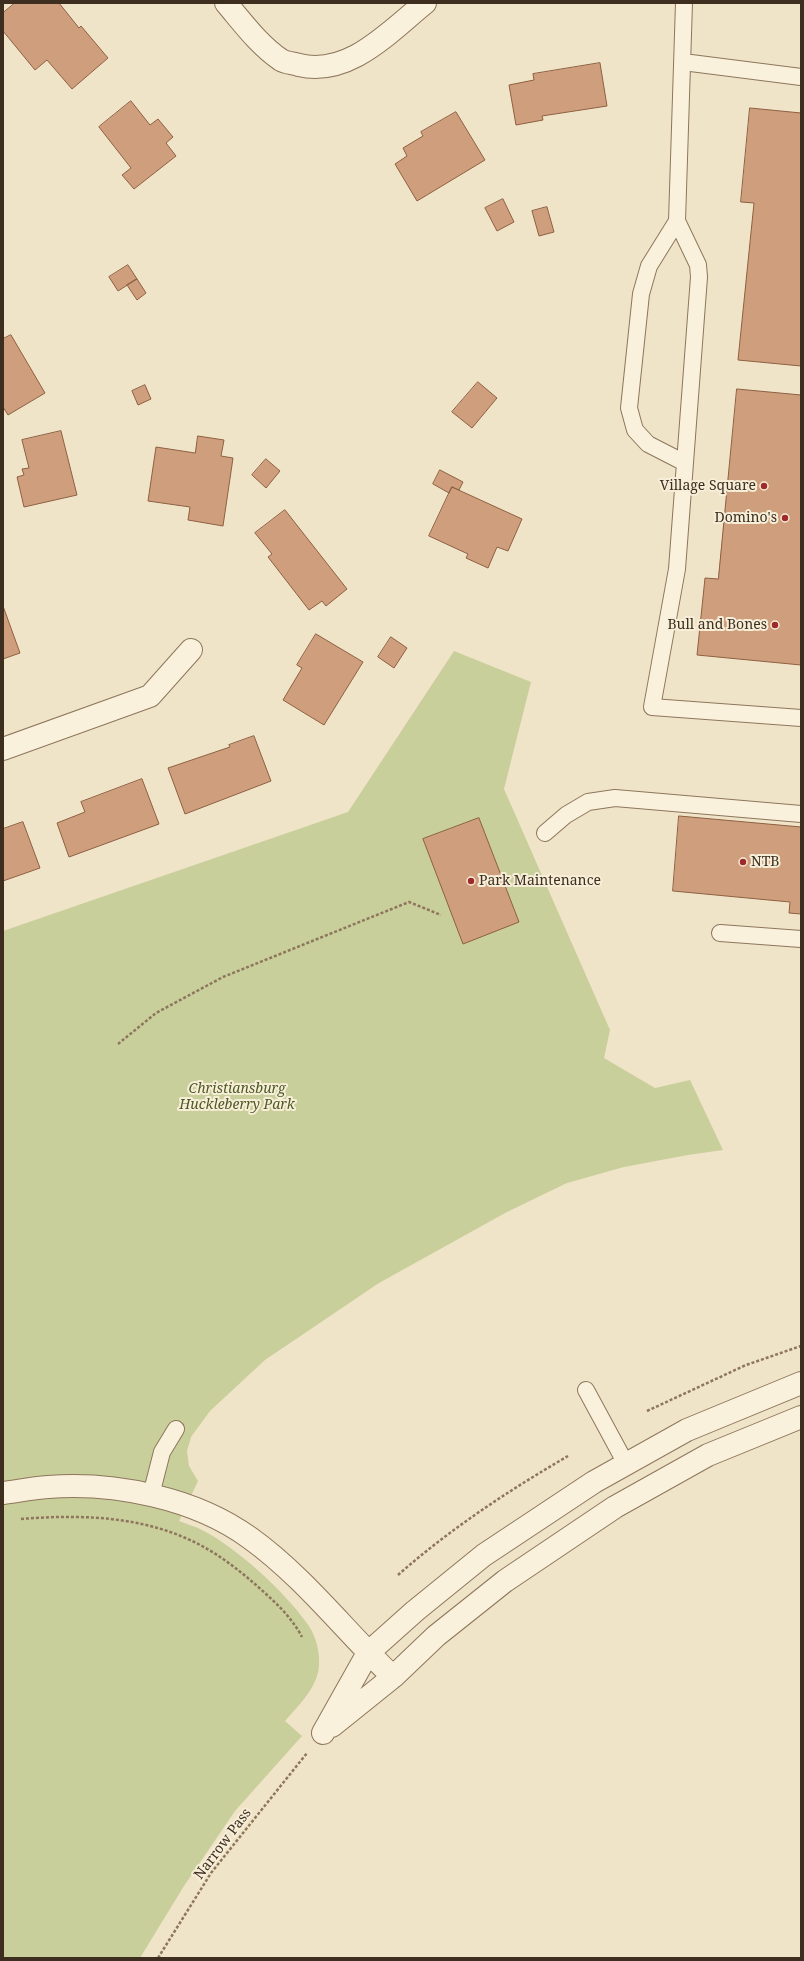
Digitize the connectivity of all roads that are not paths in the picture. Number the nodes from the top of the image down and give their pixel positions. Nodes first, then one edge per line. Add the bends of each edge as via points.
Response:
1 (226, 3) edge
2 (425, 3) edge
3 (684, 3) edge
4 (683, 62) junction
5 (801, 76) edge
6 (678, 221) junction
7 (685, 463) junction
8 (191, 650) dead end
9 (801, 718) edge
10 (3, 749) edge
11 (801, 814) edge
12 (545, 833) dead end
13 (720, 933) dead end
14 (801, 939) edge
15 (801, 1383) edge
16 (586, 1390) dead end
17 (801, 1417) edge
18 (176, 1429) dead end
19 (626, 1464) junction
20 (3, 1492) edge
21 (151, 1495) junction
22 (368, 1653) junction
23 (392, 1677) junction

1 - 2 street via 258,42 282,61 311,68 338,64 364,53
3 - 4 lane
4 - 5 lane
4 - 6 lane
6 - 7 lane via 698,265 699,277
6 - 7 lane via 649,266 641,294 629,408 634,430 648,444
7 - 9 lane via 677,569 652,706
8 - 10 street via 150,696
11 - 12 lane via 615,798 588,802 566,815
13 - 14 lane
15 - 19 street via 687,1430
16 - 19 lane
17 - 23 street via 708,1455 615,1507 505,1581 436,1636
18 - 21 lane via 162,1452
19 - 22 street via 594,1482 484,1555
20 - 21 street via 48,1487 89,1487 129,1490
21 - 22 street via 172,1500 212,1516 249,1537 284,1565
22 - 23 street
22 - 23 street via 323,1733

